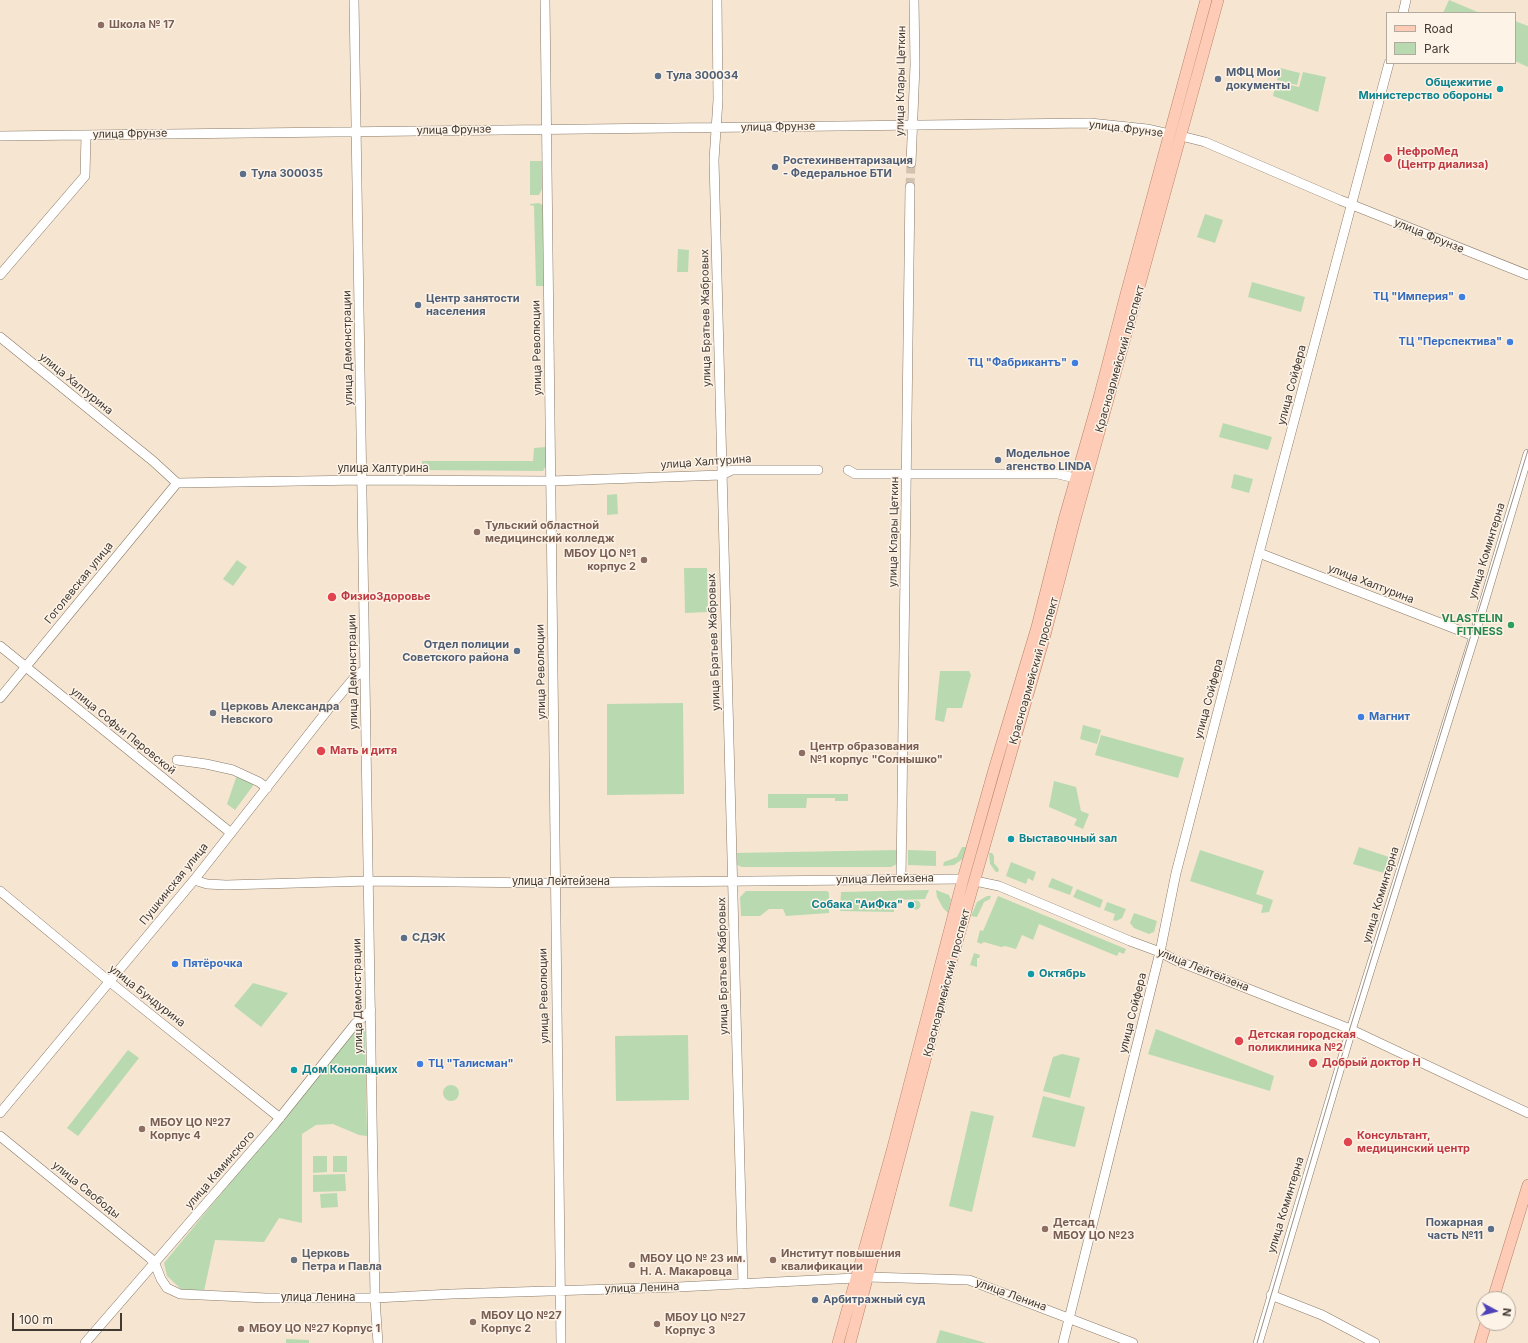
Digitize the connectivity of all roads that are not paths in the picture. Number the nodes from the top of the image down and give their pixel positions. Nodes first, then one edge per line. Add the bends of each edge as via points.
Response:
1 (354, 0) edge
2 (545, 0) edge
3 (717, 0) edge
4 (914, 0) edge
5 (1206, 0) edge
6 (1218, 0) edge
7 (1406, 0) edge
8 (1403, 12) edge
9 (1389, 64) edge
10 (913, 125) junction
11 (715, 128) junction
12 (547, 129) junction
13 (356, 132) junction
14 (1169, 134) junction
15 (86, 135) junction
16 (0, 136) edge
17 (1181, 136) junction
18 (911, 163) tunnel mouth
19 (910, 187) tunnel mouth
20 (1353, 205) junction
21 (0, 275) edge
22 (1526, 275) edge
23 (0, 337) edge
24 (1528, 454) edge
25 (818, 470) dead end
26 (848, 470) dead end
27 (907, 474) junction
28 (722, 475) junction
29 (1075, 478) junction
30 (362, 480) junction
31 (551, 482) junction
32 (177, 484) junction
33 (1259, 553) junction
34 (1474, 636) junction
35 (0, 646) edge
36 (26, 667) junction
37 (365, 669) junction
38 (0, 698) edge
39 (176, 760) dead end
40 (267, 788) junction
41 (231, 833) junction
42 (901, 879) junction
43 (963, 879) junction
44 (194, 880) junction
45 (733, 880) junction
46 (368, 881) junction
47 (975, 881) junction
48 (555, 882) junction
49 (0, 891) edge
50 (1160, 952) junction
51 (110, 982) junction
52 (371, 1010) junction
53 (1351, 1030) junction
54 (0, 1113) edge
55 (1528, 1113) edge
56 (280, 1118) junction
57 (0, 1136) edge
58 (1528, 1184) edge
59 (155, 1264) junction
60 (868, 1277) junction
61 (856, 1278) junction
62 (742, 1284) junction
63 (560, 1290) junction
64 (1495, 1291) edge
65 (1272, 1295) junction
66 (375, 1298) junction
67 (1068, 1318) junction
68 (1484, 1331) edge
69 (85, 1343) edge
70 (378, 1343) edge
71 (561, 1343) edge
72 (838, 1343) edge
73 (850, 1343) edge
74 (1063, 1343) edge
75 (1133, 1343) edge
76 (1258, 1343) edge
77 (1375, 1343) edge
78 (1480, 1343) edge

1 - 13 street, улица Демонстрации
2 - 12 street, улица Революции
3 - 11 street, улица Братьев Жабровых via 718,100
4 - 10 street, улица Клары Цеткин
5 - 14 main road, Красноармейский проспект
6 - 17 main road, Красноармейский проспект
7 - 8 street
9 - 20 street, улица Сойфера
10 - 11 street, улица Фрунзе
10 - 14 street, улица Фрунзе via 1090,123
10 - 18 street, улица Клары Цеткин
11 - 12 street, улица Фрунзе
11 - 28 street, улица Братьев Жабровых via 713,156
12 - 13 street, улица Фрунзе
12 - 31 street, улица Революции
13 - 15 street, улица Фрунзе
13 - 30 street, улица Демонстрации
14 - 17 main road, улица Фрунзе
14 - 29 main road, Красноармейский проспект via 1099,398
15 - 16 street, улица Фрунзе
15 - 21 street via 85,176
17 - 20 street, улица Фрунзе via 1205,142
17 - 47 main road, Красноармейский проспект
19 - 27 street, улица Клары Цеткин
20 - 22 street, улица Фрунзе
20 - 33 street, улица Сойфера
23 - 32 street, улица Халтурина via 153,461
24 - 34 street, улица Коминтерна
25 - 28 street, улица Халтурина via 732,470
26 - 27 street via 855,474
27 - 29 street via 1058,474
27 - 42 street, улица Клары Цеткин
28 - 31 street, улица Халтурина
28 - 45 street, улица Братьев Жабровых
29 - 43 main road, Красноармейский проспект via 1037,627
30 - 31 street, улица Халтурина
30 - 32 street, улица Халтурина
30 - 37 street, улица Демонстрации
31 - 48 street, улица Революции
32 - 36 street, Гоголевская улица
33 - 34 street, улица Халтурина
33 - 50 street, улица Сойфера via 1176,873
34 - 53 street, улица Коминтерна
35 - 36 street, улица Софьи Перовской
36 - 38 street, Гоголевская улица
36 - 41 street, улица Софьи Перовской
37 - 40 street, Пушкинская улица via 338,697
37 - 46 street, улица Демонстрации
39 - 40 street via 233,770
40 - 41 street, Пушкинская улица
41 - 44 street, Пушкинская улица
42 - 43 street, улица Лейтейзена
42 - 45 street, улица Лейтейзена
43 - 47 main road, улица Лейтейзена
43 - 61 main road, Красноармейский проспект
44 - 46 street, улица Лейтейзена via 226,885
44 - 51 street, Пушкинская улица
45 - 48 street, улица Лейтейзена
45 - 62 street, улица Братьев Жабровых
46 - 48 street, улица Лейтейзена
46 - 52 street, улица Демонстрации
47 - 50 street, улица Лейтейзена via 999,886
47 - 60 main road, Красноармейский проспект
48 - 63 street, улица Революции
49 - 51 street, улица Бундурина
50 - 53 street, улица Лейтейзена
50 - 67 street, улица Сойфера
51 - 54 street, Пушкинская улица
51 - 56 street, улица Бундурина
52 - 56 street, улица Каминского via 355,1024
52 - 66 street, улица Демонстрации
53 - 55 street, улица Лейтейзена
53 - 65 street, улица Коминтерна
56 - 59 street, улица Каминского
57 - 59 street, улица Свободы
58 - 64 main road
59 - 66 street, улица Ленина via 167,1288 180,1294 266,1298
59 - 69 street, улица Каминского
60 - 61 main road, улица Ленина
60 - 67 street, улица Ленина via 969,1280
60 - 73 main road, Красноармейский проспект
61 - 62 street, улица Ленина
61 - 72 main road, Красноармейский проспект
62 - 63 street, улица Ленина
63 - 66 street, улица Ленина
63 - 71 street, улица Революции
65 - 76 street, улица Коминтерна
65 - 77 street via 1322,1315
66 - 70 street, улица Демонстрации
67 - 74 street, улица Сойфера
67 - 75 street, улица Ленина
68 - 78 main road

